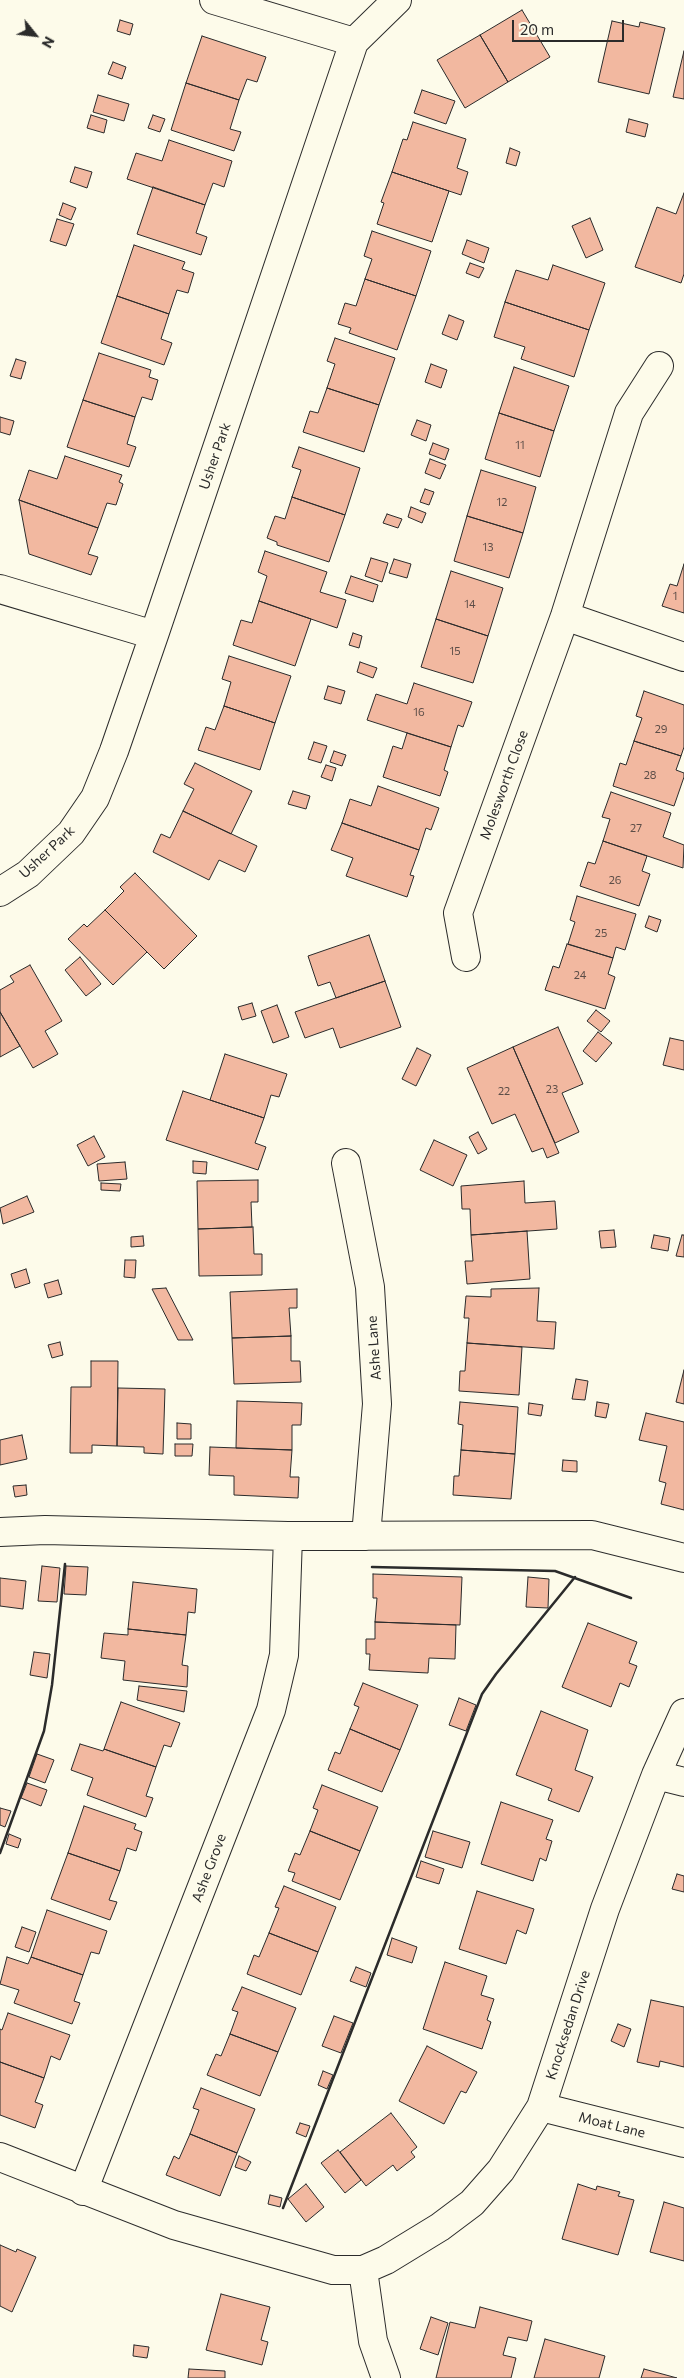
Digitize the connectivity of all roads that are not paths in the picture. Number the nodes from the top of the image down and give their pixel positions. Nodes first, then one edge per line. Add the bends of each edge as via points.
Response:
1 (214, 0) edge
2 (397, 0) edge
3 (354, 42) junction
4 (659, 366) dead end
5 (0, 589) edge
6 (565, 616) junction
7 (154, 635) junction
8 (684, 657) edge
9 (0, 892) edge
10 (466, 957) dead end
11 (346, 1163) dead end
12 (0, 1532) edge
13 (288, 1536) junction
14 (366, 1536) junction
15 (684, 1558) edge
16 (684, 1713) edge
17 (656, 1775) junction
18 (684, 1782) edge
19 (541, 2107) junction
20 (684, 2142) edge
21 (0, 2157) edge
22 (83, 2191) junction
23 (363, 2270) junction
24 (386, 2378) edge

1 - 3 street
2 - 3 street, Usher Park
3 - 7 street, Usher Park
4 - 6 street, Molesworth Close via 629,413
5 - 7 street
6 - 8 street
6 - 10 street, Molesworth Close via 458,913
7 - 9 street, Usher Park via 95,798 71,832 28,874
11 - 14 street, Ashe Lane via 370,1287 377,1404
12 - 13 street via 45,1530
13 - 14 street
13 - 22 street, Ashe Grove via 284,1655 271,1710
14 - 15 street via 592,1535
16 - 17 street, Knocksedan Drive
17 - 18 street
17 - 19 street, Knocksedan Drive via 605,1909
19 - 20 street, Moat Lane
19 - 23 street, Knocksedan Drive via 501,2170 472,2203 440,2227
21 - 22 street
22 - 23 street via 174,2225 294,2260 333,2270
23 - 24 street via 373,2340

